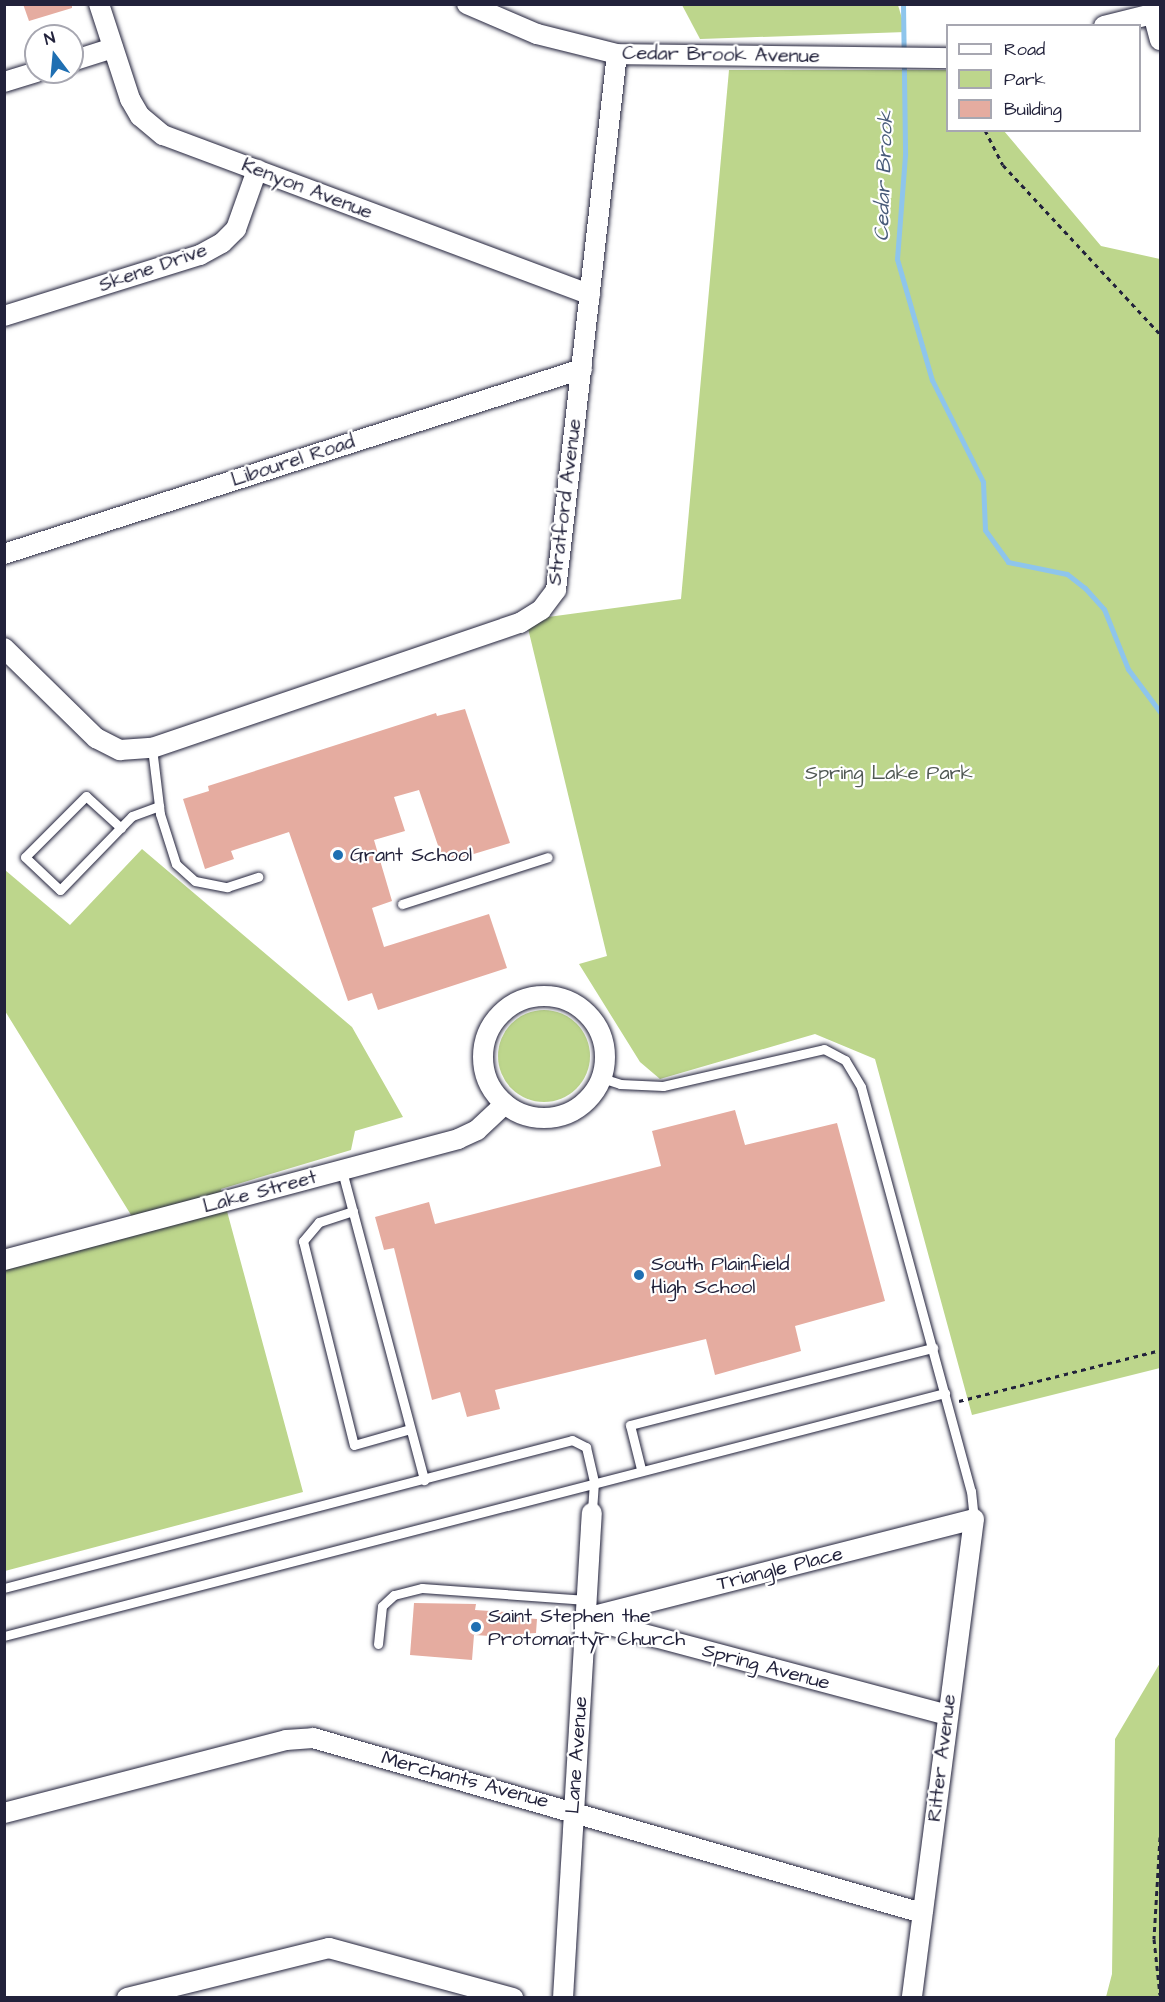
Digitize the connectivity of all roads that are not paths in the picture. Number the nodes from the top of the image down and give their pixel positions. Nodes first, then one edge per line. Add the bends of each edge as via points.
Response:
1 (99, 4) edge
2 (467, 4) edge
3 (1157, 13) edge
4 (1112, 24) edge
5 (1161, 40) edge
6 (113, 48) junction
7 (617, 54) junction
8 (84, 57) edge
9 (942, 58) edge
10 (24, 76) edge
11 (4, 82) edge
12 (257, 170) junction
13 (590, 296) junction
14 (4, 316) edge
15 (582, 369) junction
16 (4, 554) edge
17 (4, 648) edge
18 (152, 748) junction
19 (159, 806) junction
20 (121, 828) junction
21 (548, 857) dead end
22 (258, 877) dead end
23 (402, 904) dead end
24 (602, 1078) junction
25 (505, 1104) junction
26 (342, 1171) junction
27 (353, 1211) junction
28 (4, 1260) edge
29 (933, 1348) junction
30 (945, 1393) junction
31 (410, 1429) junction
32 (641, 1469) junction
33 (424, 1480) junction
34 (594, 1482) junction
35 (592, 1513) joint
36 (974, 1519) junction
37 (4, 1588) edge
38 (587, 1609) junction
39 (4, 1636) edge
40 (378, 1644) dead end
41 (947, 1715) junction
42 (573, 1810) junction
43 (4, 1813) edge
44 (922, 1912) junction
45 (127, 1998) edge
46 (513, 1998) edge
47 (563, 1998) edge
48 (912, 1998) edge

1 - 6 street, Kenyon Avenue
2 - 7 street, Cedar Brook Avenue via 537,34
3 - 4 street
3 - 5 street
6 - 8 street
6 - 12 street, Kenyon Avenue via 130,99 148,122 164,135
7 - 9 street, Cedar Brook Avenue
7 - 13 street, Stratford Avenue
10 - 11 street
12 - 13 street, Kenyon Avenue
12 - 14 street, Skene Drive via 236,229 222,243 200,255
13 - 15 street, Stratford Avenue
15 - 16 street, Libourel Road
15 - 18 street, Stratford Avenue via 556,590 541,610 520,623
17 - 18 street, Stratford Avenue via 96,738 120,750
18 - 19 lane
19 - 20 lane via 132,816
19 - 22 lane via 176,864 195,881 227,887
20 - 20 lane via 60,890 25,857 86,796
21 - 23 lane
24 - 25 street via 585,1103 554,1118 519,1113
24 - 25 street via 604,1040 586,1011 572,1001 546,995 519,1000 490,1028 483,1067 493,1091
24 - 29 lane via 620,1084 663,1086 824,1048 845,1060 861,1087
25 - 26 street, Lake Street via 468,1135
26 - 27 lane
26 - 28 street, Lake Street
27 - 31 lane
27 - 31 lane via 319,1222 303,1241 354,1445
29 - 30 lane
29 - 32 lane via 630,1425
30 - 32 lane
30 - 36 lane
31 - 33 lane
32 - 34 lane
33 - 34 lane via 572,1440 586,1447
33 - 37 lane
34 - 35 lane
34 - 39 lane
35 - 38 street, Lane Avenue
36 - 38 street, Triangle Place
36 - 41 street, Ritter Avenue
38 - 40 lane via 414,1590 394,1595 382,1606
38 - 41 street, Spring Avenue
38 - 42 street, Lane Avenue
41 - 44 street, Ritter Avenue
42 - 43 street, Merchants Avenue via 313,1738 286,1740
42 - 44 street, Merchants Avenue
42 - 47 street, Lane Avenue
44 - 48 street, Ritter Avenue
45 - 46 street via 329,1948

